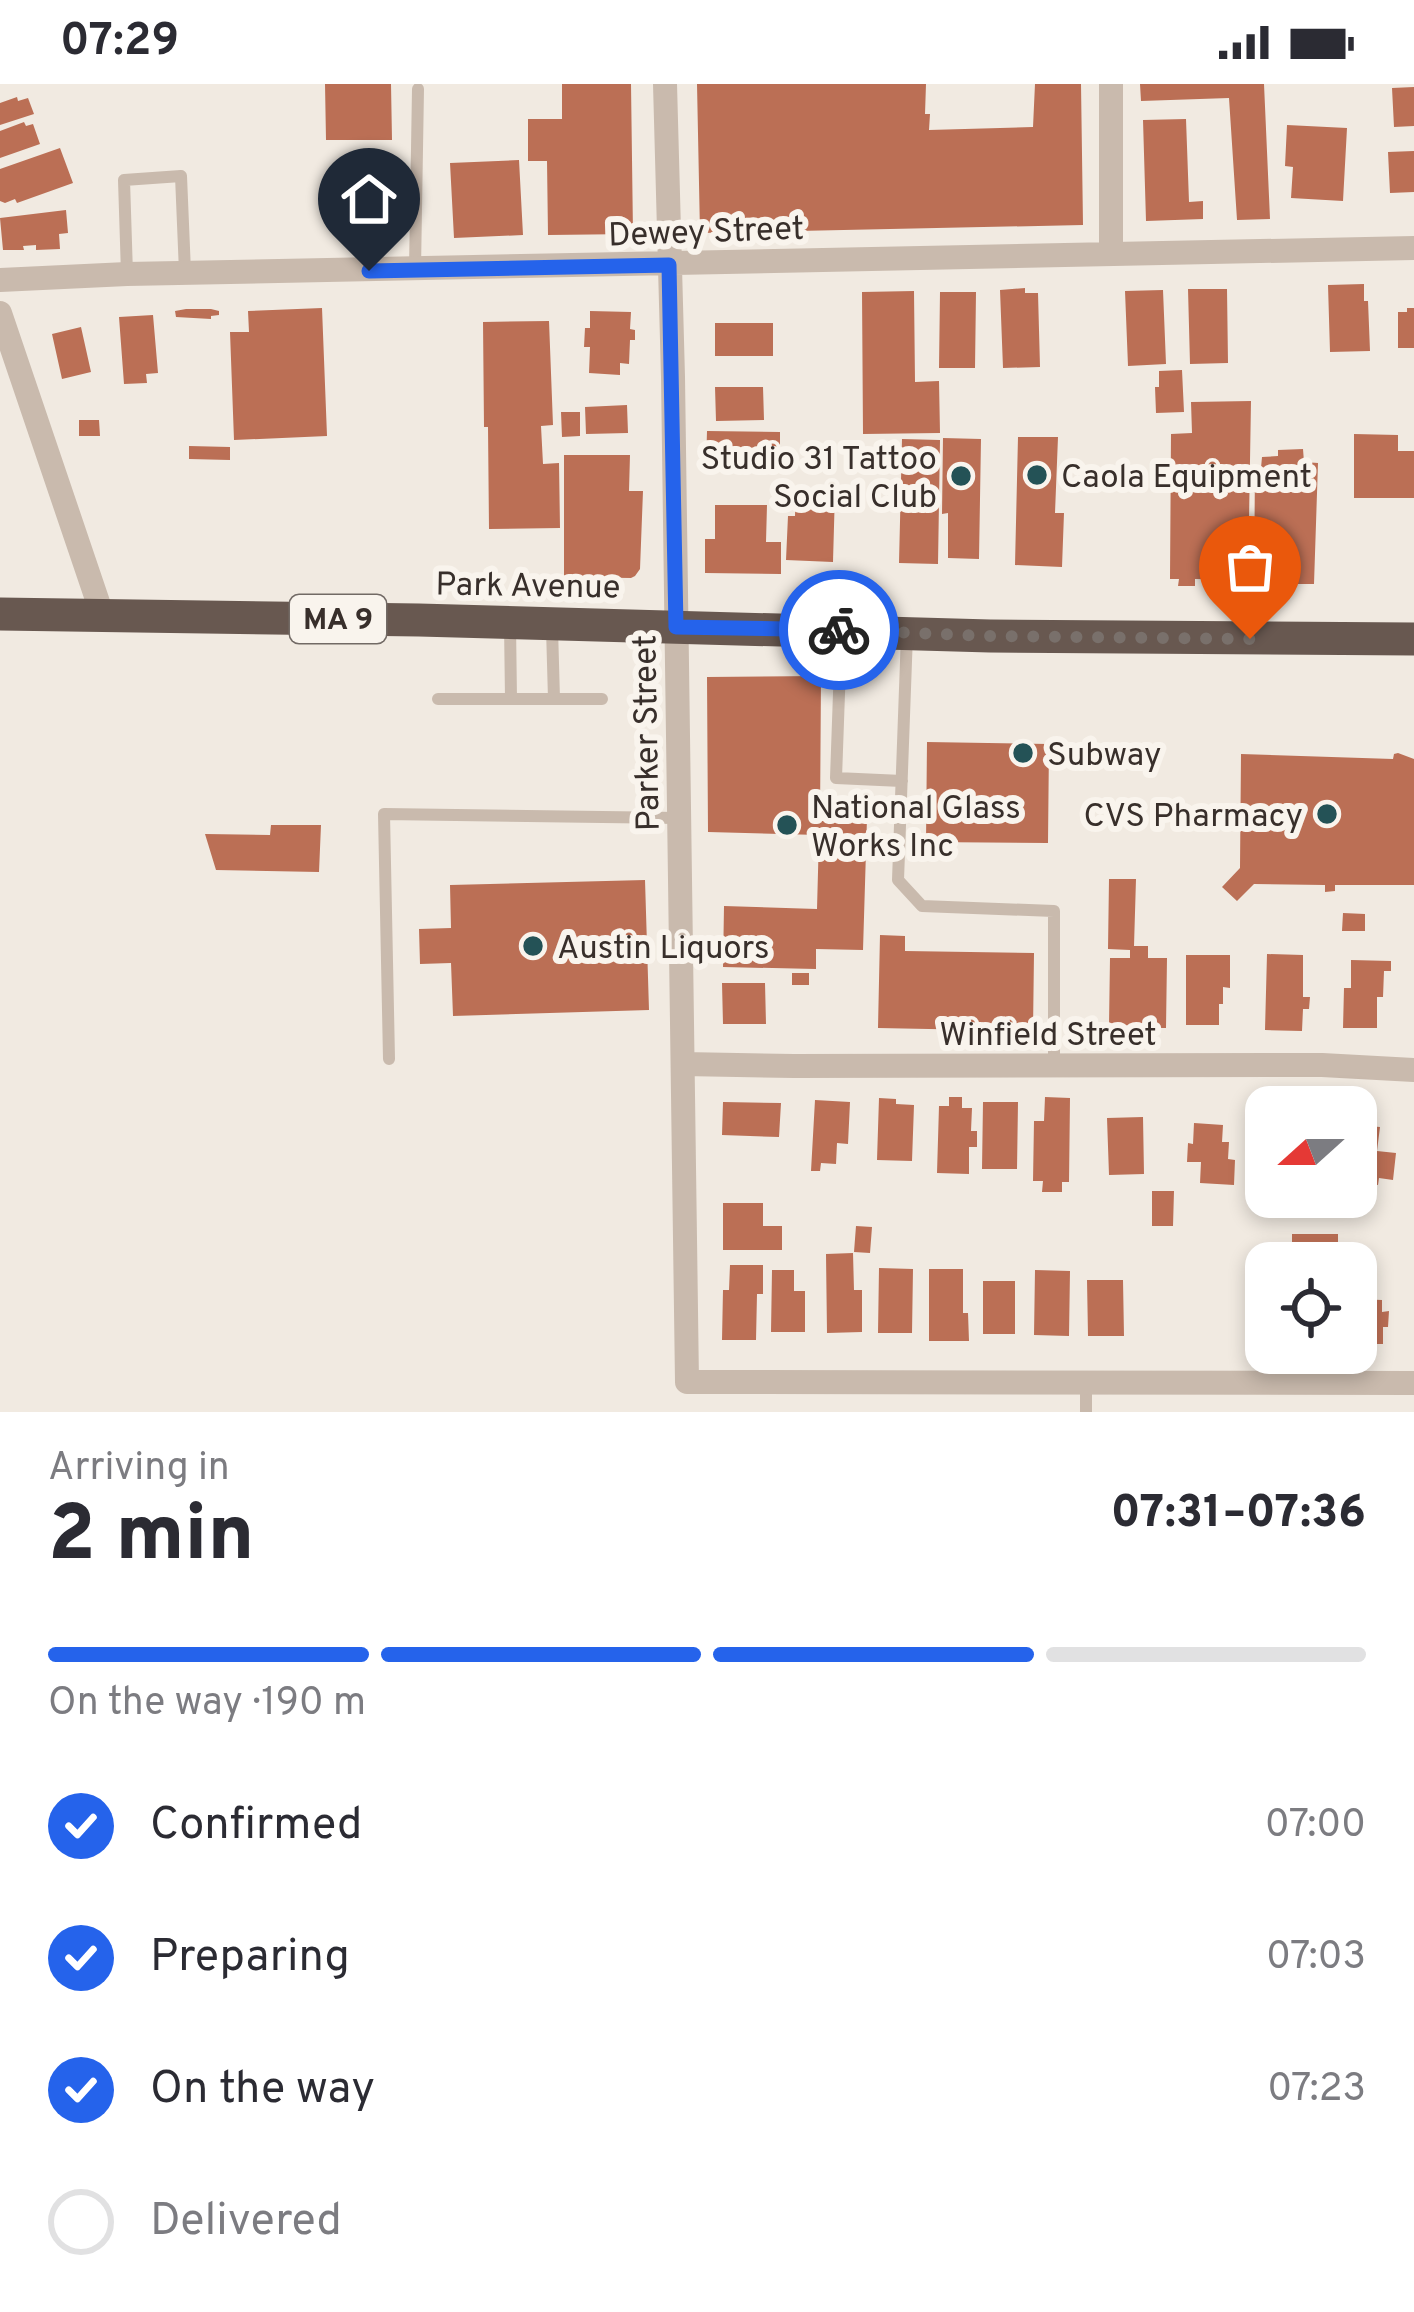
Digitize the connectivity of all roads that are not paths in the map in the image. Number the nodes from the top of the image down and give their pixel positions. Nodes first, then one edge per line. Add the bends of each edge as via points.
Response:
1 (665, 84) edge
2 (1112, 84) edge
3 (418, 89) dead end
4 (1414, 248) edge
5 (1111, 254) junction
6 (669, 265) junction
7 (415, 270) junction
8 (127, 274) junction
9 (185, 274) junction
10 (0, 280) edge
11 (0, 313) edge
12 (0, 614) edge
13 (102, 614) junction
14 (510, 622) junction
15 (551, 623) junction
16 (676, 627) junction
17 (842, 630) junction
18 (907, 632) junction
19 (1414, 639) edge
20 (602, 698) dead end
21 (438, 699) dead end
22 (512, 699) junction
23 (554, 699) junction
24 (902, 781) junction
25 (679, 818) junction
26 (389, 1059) dead end
27 (682, 1064) junction
28 (1054, 1066) junction
29 (1414, 1070) edge
30 (1086, 1382) junction
31 (1414, 1383) edge
32 (1086, 1412) edge

1 - 6 street, Parker Street
2 - 5 street
3 - 7 lane
4 - 5 street, Dewey Street
5 - 6 street, Dewey Street
6 - 7 street, Dewey Street
6 - 16 street, Parker Street
7 - 9 street, Dewey Street
8 - 9 street, Dewey Street
8 - 9 lane via 124,180 181,176
8 - 10 street, Dewey Street
11 - 13 street
12 - 13 highway, Park Avenue / MA 9
13 - 14 highway, Park Avenue / MA 9
14 - 15 highway, Park Avenue / MA 9
14 - 22 lane
15 - 16 highway, Park Avenue / MA 9
15 - 23 lane
16 - 17 highway, Park Avenue / MA 9
16 - 25 street, Parker Street
17 - 18 highway, Park Avenue / MA 9
17 - 24 lane via 836,778
18 - 19 highway, Park Avenue / MA 9
18 - 24 lane
20 - 23 lane
21 - 22 lane
22 - 23 lane
24 - 28 lane via 898,880 922,906 1054,910
25 - 26 lane via 384,814
25 - 27 street, Parker Street
27 - 28 street, Winfield Street
27 - 30 street, Parker Street via 687,1382
28 - 29 street, Winfield Street
30 - 31 street
30 - 32 lane

